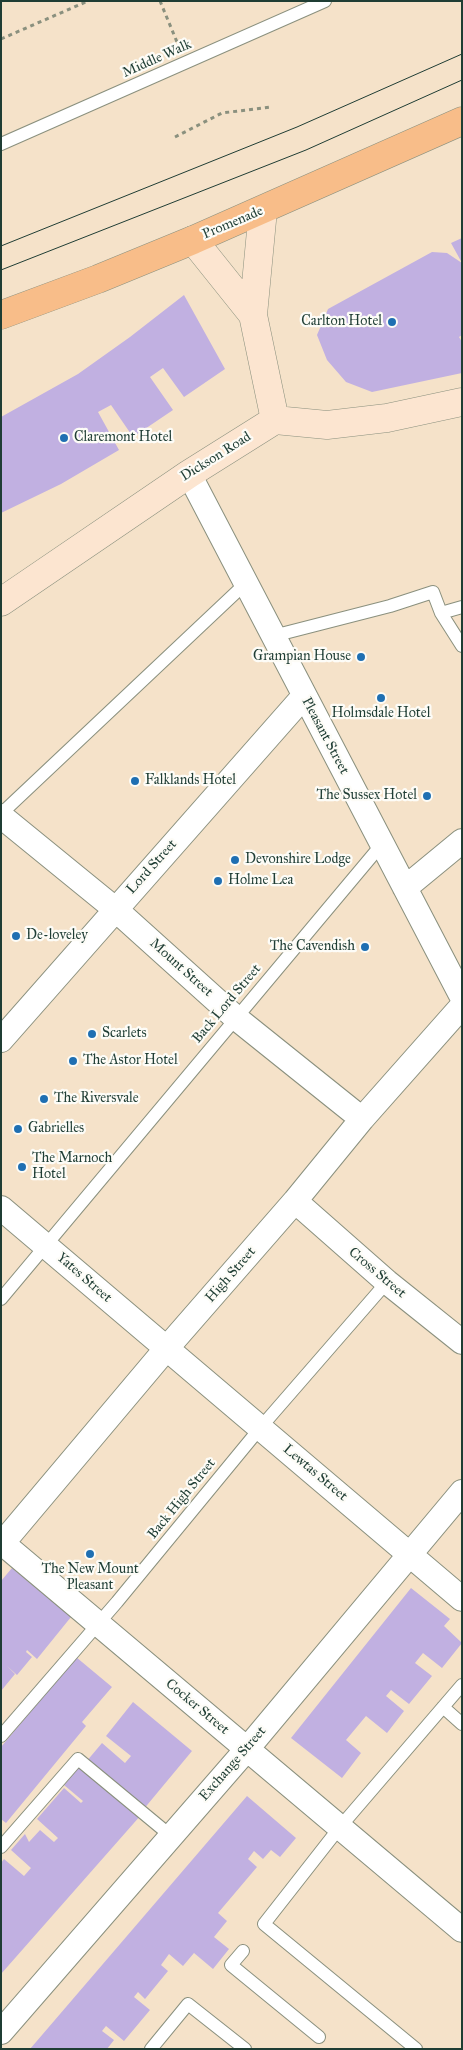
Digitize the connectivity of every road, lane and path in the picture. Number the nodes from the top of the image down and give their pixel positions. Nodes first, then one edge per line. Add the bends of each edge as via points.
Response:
1 (88, 1) edge
2 (160, 1) edge
3 (325, 1) edge
4 (1, 40) edge
5 (186, 63) junction
6 (271, 108) dead end
7 (462, 121) edge
8 (175, 137) dead end
9 (1, 144) edge
10 (263, 210) junction
11 (193, 240) junction
12 (1, 315) edge
13 (253, 315) junction
14 (462, 402) edge
15 (275, 420) junction
16 (189, 474) junction
17 (246, 583) junction
18 (1, 602) edge
19 (462, 607) edge
20 (440, 613) junction
21 (273, 636) junction
22 (462, 646) edge
23 (304, 696) junction
24 (1, 815) edge
25 (462, 841) edge
26 (382, 844) junction
27 (405, 888) junction
28 (115, 910) junction
29 (462, 997) edge
30 (462, 1006) edge
31 (236, 1018) junction
32 (1, 1040) edge
33 (362, 1119) junction
34 (295, 1201) junction
35 (1, 1208) edge
36 (46, 1246) junction
37 (387, 1282) junction
38 (1, 1299) edge
39 (462, 1342) edge
40 (166, 1349) junction
41 (261, 1427) junction
42 (462, 1492) edge
43 (2, 1543) edge
44 (410, 1553) junction
45 (462, 1599) edge
46 (98, 1622) junction
47 (462, 1685) edge
48 (443, 1707) junction
49 (462, 1724) edge
50 (1, 1736) edge
51 (246, 1749) junction
52 (340, 1827) junction
53 (171, 1836) junction
54 (1, 1847) edge
55 (462, 1930) edge
56 (243, 1951) dead end
57 (1, 2032) edge
58 (319, 2037) dead end
59 (151, 2049) edge
60 (245, 2049) edge
61 (416, 2049) edge

1 - 4 path
2 - 5 path
3 - 5 lane, Middle Walk
5 - 9 lane, Middle Walk
6 - 8 path via 222,112
7 - 10 main road, Promenade
10 - 11 main road, Promenade
10 - 13 street
11 - 12 main road, Promenade
11 - 13 street
13 - 15 street
14 - 15 street via 387,418 327,425
15 - 16 street, Dickson Road
16 - 17 street, Pleasant Street
16 - 18 street, Dickson Road
17 - 21 street, Pleasant Street
17 - 24 lane
19 - 20 lane
20 - 21 lane via 433,592
20 - 22 lane
21 - 23 street, Pleasant Street
23 - 26 street, Pleasant Street
23 - 28 street, Lord Street
24 - 28 street, Mount Street
25 - 27 street
26 - 27 street, Pleasant Street
26 - 31 lane, Back Lord Street
27 - 29 street, Pleasant Street
28 - 31 street, Mount Street
28 - 32 street, Lord Street
30 - 33 street, High Street
31 - 33 street, Mount Street
31 - 36 lane, Back Lord Street
33 - 34 street, High Street
34 - 37 street, Cross Street
34 - 40 street, High Street
35 - 36 street, Yates Street
36 - 38 lane, Back Lord Street
36 - 40 street, Yates Street
37 - 39 street, Cross Street
37 - 41 lane, Back High Street
40 - 41 street, Lewtas Street
40 - 43 street, High Street
41 - 44 street, Lewtas Street
41 - 46 lane, Back High Street
42 - 44 street, Exchange Street
43 - 46 street, Cocker Street
44 - 45 street, Lewtas Street
44 - 51 street, Exchange Street
46 - 50 lane, Back High Street
46 - 51 street, Cocker Street
47 - 48 lane
48 - 49 lane
48 - 52 lane
51 - 52 street, Cocker Street
51 - 53 street, Exchange Street
52 - 55 street, Cocker Street
52 - 61 lane via 263,1926
53 - 54 lane via 78,1759
53 - 57 street, Exchange Street
56 - 58 lane via 231,1965
59 - 60 lane via 188,2004

